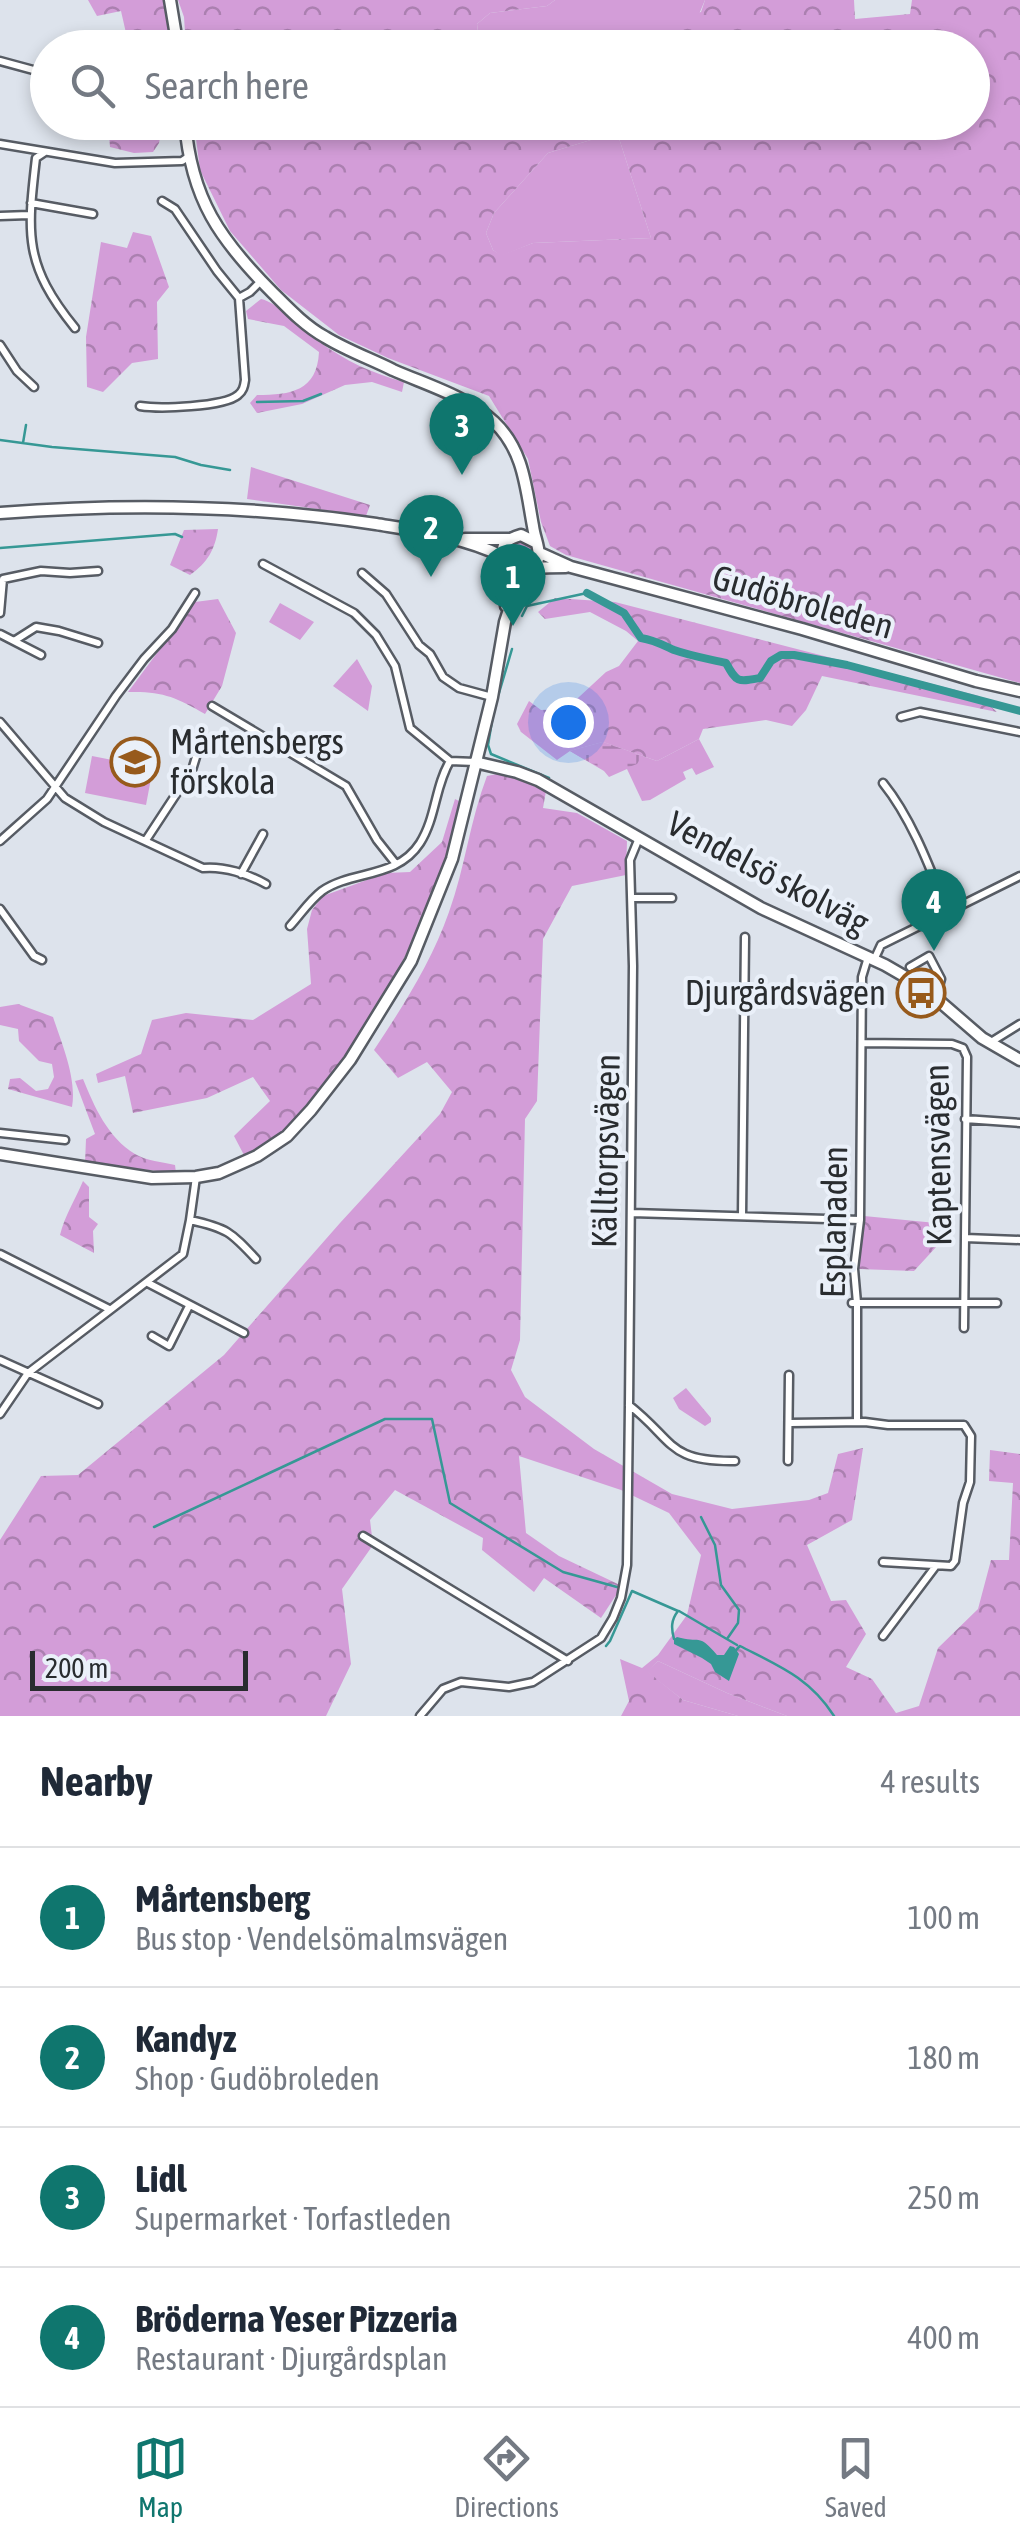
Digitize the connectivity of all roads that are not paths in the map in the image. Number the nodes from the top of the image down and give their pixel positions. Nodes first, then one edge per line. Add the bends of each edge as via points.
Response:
1 (170, 0) edge
2 (175, 30) edge
3 (0, 61) edge
4 (30, 69) edge
5 (187, 140) edge
6 (0, 144) edge
7 (46, 152) junction
8 (188, 157) junction
9 (162, 201) dead end
10 (31, 203) junction
11 (93, 214) dead end
12 (29, 215) junction
13 (0, 216) edge
14 (261, 281) junction
15 (238, 298) junction
16 (75, 328) dead end
17 (0, 345) edge
18 (34, 387) dead end
19 (140, 406) dead end
20 (529, 508) junction
21 (0, 513) edge
22 (513, 537) junction
23 (453, 539) junction
24 (538, 547) junction
25 (503, 560) junction
26 (262, 564) dead end
27 (572, 567) junction
28 (534, 568) junction
29 (98, 571) dead end
30 (362, 573) dead end
31 (522, 574) junction
32 (196, 593) dead end
33 (0, 613) edge
34 (505, 622) junction
35 (0, 634) edge
36 (14, 641) junction
37 (98, 644) dead end
38 (419, 645) junction
39 (410, 648) dead end
40 (41, 655) dead end
41 (1020, 691) edge
42 (492, 697) junction
43 (212, 706) dead end
44 (902, 718) dead end
45 (0, 722) edge
46 (1020, 732) edge
47 (414, 733) junction
48 (407, 742) dead end
49 (196, 757) dead end
50 (450, 762) junction
51 (475, 762) junction
52 (883, 782) dead end
53 (54, 788) junction
54 (264, 834) dead end
55 (639, 837) junction
56 (0, 840) edge
57 (146, 840) junction
58 (396, 864) junction
59 (240, 874) junction
60 (1020, 876) edge
61 (266, 884) dead end
62 (632, 898) junction
63 (672, 898) dead end
64 (0, 909) edge
65 (947, 911) junction
66 (290, 926) dead end
67 (745, 937) dead end
68 (871, 958) junction
69 (42, 960) dead end
70 (910, 967) dead end
71 (938, 990) dead end
72 (1020, 1024) edge
73 (990, 1042) junction
74 (862, 1043) junction
75 (1020, 1060) edge
76 (965, 1119) junction
77 (1020, 1123) edge
78 (0, 1132) edge
79 (65, 1140) dead end
80 (0, 1154) edge
81 (196, 1177) junction
82 (631, 1213) junction
83 (742, 1216) junction
84 (190, 1220) junction
85 (860, 1220) junction
86 (964, 1238) junction
87 (1020, 1240) edge
88 (0, 1254) edge
89 (256, 1258) dead end
90 (148, 1283) junction
91 (996, 1302) dead end
92 (855, 1303) junction
93 (964, 1303) junction
94 (189, 1306) junction
95 (109, 1309) junction
96 (964, 1328) dead end
97 (244, 1332) dead end
98 (152, 1336) dead end
99 (0, 1360) edge
100 (28, 1372) junction
101 (789, 1375) dead end
102 (98, 1404) dead end
103 (629, 1405) junction
104 (0, 1414) edge
105 (857, 1422) junction
106 (790, 1424) junction
107 (735, 1461) dead end
108 (788, 1461) dead end
109 (363, 1536) dead end
110 (883, 1562) dead end
111 (936, 1566) junction
112 (882, 1636) dead end
113 (568, 1661) junction
114 (420, 1716) edge

1 - 2 street
3 - 4 street
5 - 8 street
6 - 7 street
7 - 8 street via 115,164
7 - 10 street via 36,158
8 - 14 street via 218,229
9 - 15 street via 175,209
10 - 11 street
10 - 12 street
12 - 13 street
12 - 16 street via 39,272
14 - 15 street
14 - 20 street via 325,337 436,387 496,423 526,478
15 - 19 street via 243,390 226,400
17 - 18 street
20 - 22 street
20 - 24 street
21 - 23 street via 246,510
22 - 23 street
22 - 24 street via 530,538
22 - 25 street
23 - 25 street
24 - 27 street, Gudöbroleden
24 - 28 street
25 - 31 street
25 - 34 street
26 - 47 street via 335,601 376,635 394,666
27 - 28 street, Gudöbroleden
27 - 41 street, Gudöbroleden
28 - 31 street
29 - 33 street via 3,579
30 - 38 street via 386,594
31 - 34 street
32 - 53 street
34 - 42 street
35 - 36 street
36 - 37 street via 36,627
36 - 40 street
38 - 39 street
38 - 42 street via 458,688
42 - 51 street
43 - 58 street via 346,786
44 - 46 street via 920,712
45 - 53 street
47 - 48 street
47 - 50 street
49 - 57 street
50 - 51 street
50 - 58 street via 419,844
51 - 55 street, Vendelsö skolväg via 538,780
51 - 81 street via 452,859 412,962 349,1061 288,1136 238,1166
52 - 65 street
53 - 56 street
53 - 57 street
54 - 59 street
55 - 62 street, Källtorpsvägen via 630,860
55 - 68 street, Vendelsö skolväg via 761,908
57 - 59 street via 203,868
58 - 66 street via 323,891
59 - 61 street
60 - 65 street
62 - 63 street
62 - 82 street, Källtorpsvägen
64 - 69 street
65 - 68 street via 881,945
67 - 83 street
68 - 73 street, Vendelsö skolväg via 923,987
68 - 74 street, Esplanaden via 862,977
70 - 71 street via 930,956 941,979
72 - 73 street
73 - 75 street, Vendelsö skolväg
74 - 76 street, Kaptensvägen via 963,1048
74 - 85 street, Esplanaden
76 - 77 street
76 - 86 street, Kaptensvägen
78 - 79 street
80 - 81 street via 152,1178
81 - 84 street
82 - 83 street
82 - 103 street, Källtorpsvägen
83 - 85 street
84 - 89 street via 221,1226
84 - 90 street via 182,1254
85 - 92 street, Esplanaden
86 - 87 street
86 - 93 street, Kaptensvägen
88 - 95 street
90 - 94 street
90 - 95 street
91 - 93 street
92 - 93 street
92 - 105 street, Esplanaden
93 - 96 street, Kaptensvägen
94 - 97 street
94 - 98 street via 169,1346
95 - 100 street
99 - 100 street
100 - 102 street
100 - 104 street
101 - 106 street
103 - 107 street via 682,1454
103 - 113 street, Källtorpsvägen via 621,1598 600,1638
105 - 106 street
105 - 111 street via 964,1426 971,1436 955,1561
106 - 108 street
109 - 113 street
110 - 111 street
111 - 112 street
113 - 114 street, Källtorpsvägen via 533,1682 508,1687 461,1682 443,1689

